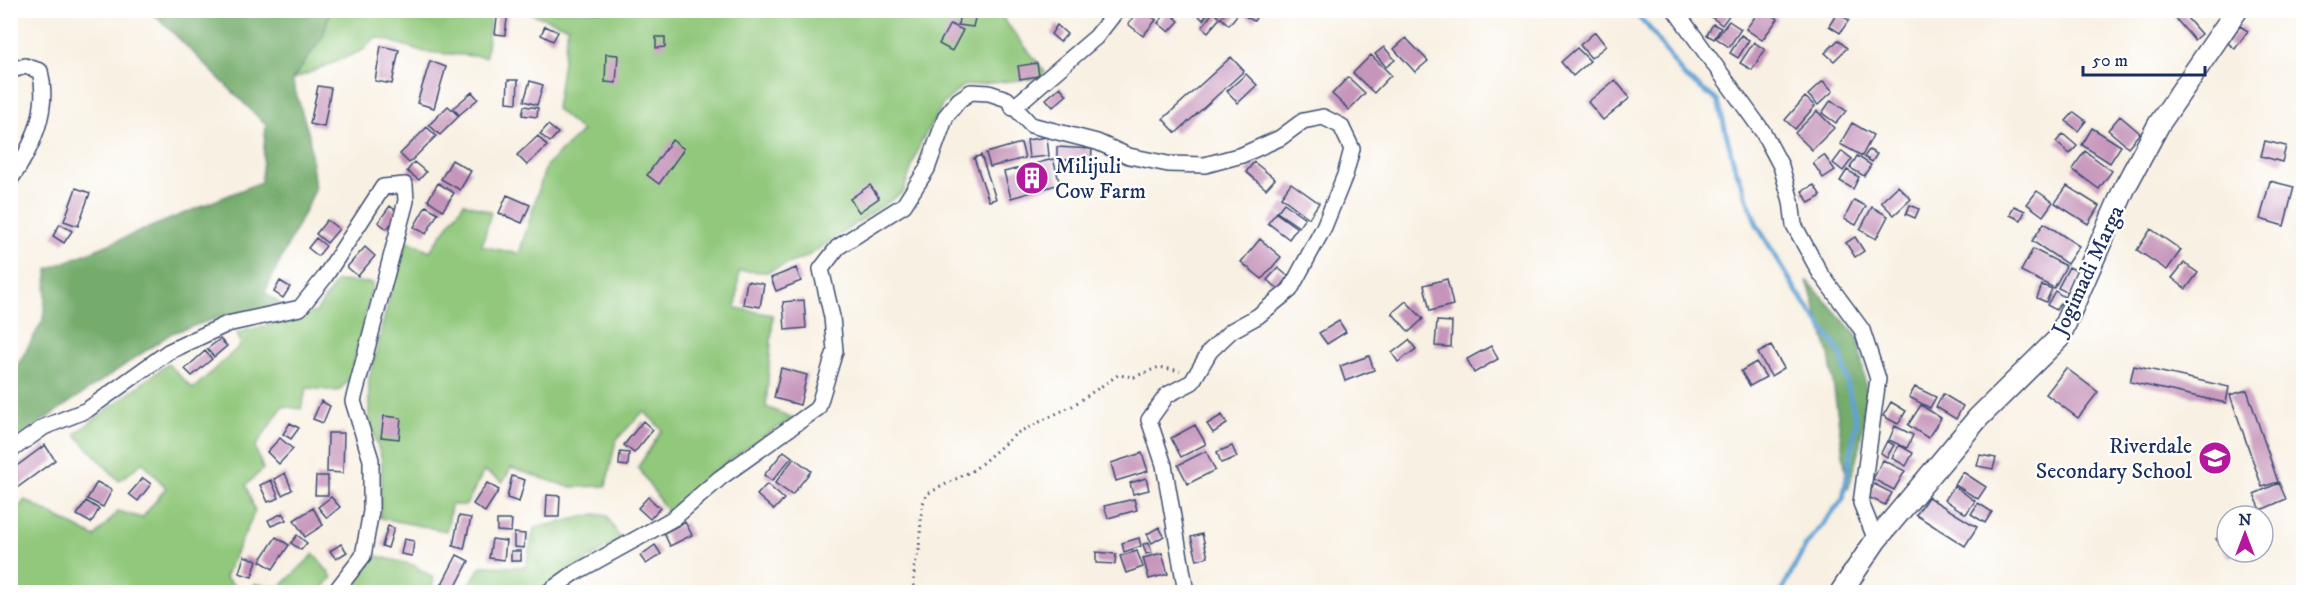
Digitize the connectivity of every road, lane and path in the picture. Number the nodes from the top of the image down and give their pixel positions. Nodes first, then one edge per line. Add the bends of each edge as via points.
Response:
1 (1117, 10) edge
2 (1675, 10) edge
3 (2237, 10) edge
4 (10, 70) edge
5 (1013, 108) junction
6 (10, 180) edge
7 (1192, 382) junction
8 (10, 451) edge
9 (1876, 540) junction
10 (335, 592) edge
11 (548, 592) edge
12 (914, 592) edge
13 (1186, 592) edge
14 (1841, 592) edge

1 - 5 street via 1096,37
2 - 9 street via 1763,132 1781,166 1794,225 1820,273 1862,330 1878,380 1861,502
3 - 9 main road, Jogimadi Marga via 2159,124 2125,187 2059,338 1978,418
4 - 6 street via 25,66 40,71 46,92 28,152
5 - 7 street via 1031,125 1168,164 1205,165 1242,155 1280,138 1303,121 1323,117 1341,126 1352,149 1345,175 1324,227 1290,290 1258,316 1231,331 1210,351
5 - 11 street via 1007,99 990,93 971,92 959,100 938,135 927,169 904,205 838,247 821,269 835,351 818,408 720,478 674,518
7 - 12 path via 1178,369 1159,367 1134,377 1118,375 1072,406 1017,433 975,469 927,494 922,506
7 - 13 street via 1167,395 1149,420 1164,465
8 - 10 street via 44,427 87,410 168,352 227,324 300,308 383,187 405,185 406,201 353,401 371,460 371,512 363,555
9 - 14 main road, Jogimadi Marga

